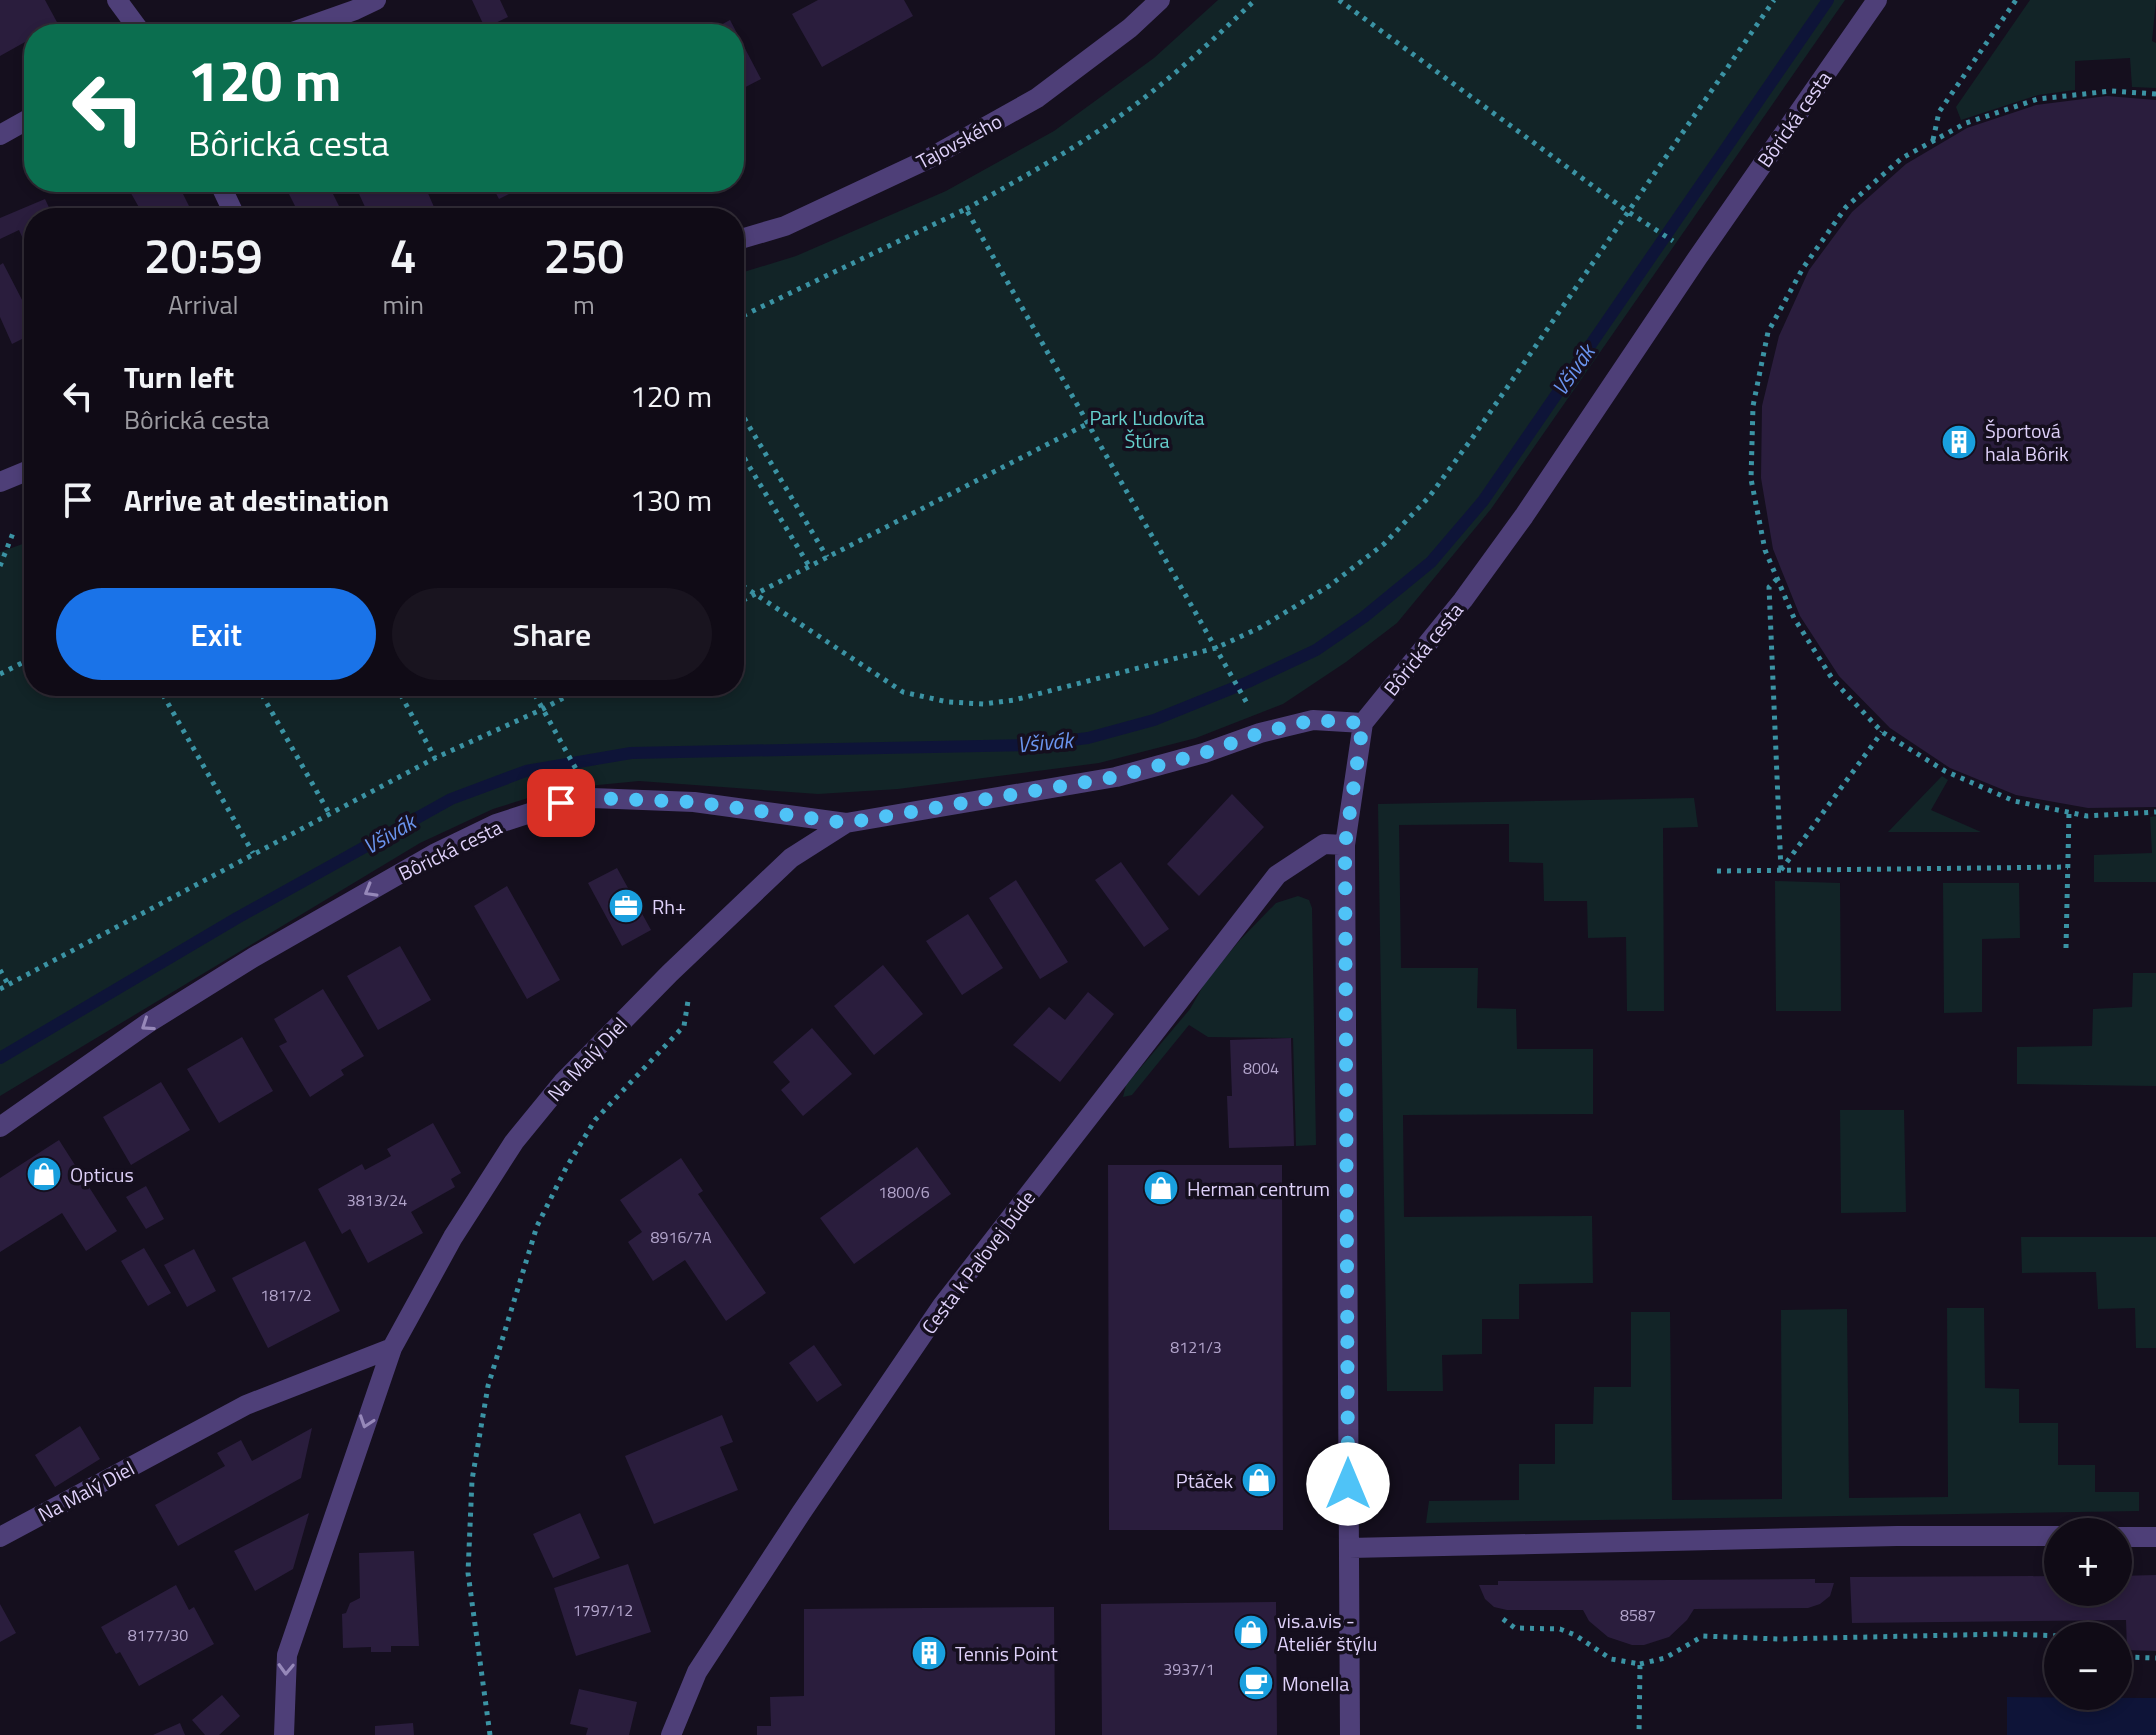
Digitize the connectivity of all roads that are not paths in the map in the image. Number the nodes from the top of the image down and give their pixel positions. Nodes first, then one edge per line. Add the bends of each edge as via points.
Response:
1 (117, 0) edge
2 (376, 0) edge
3 (1160, 0) edge
4 (1877, 0) edge
5 (135, 24) edge
6 (315, 24) edge
7 (24, 122) edge
8 (0, 135) edge
9 (744, 238) edge
10 (24, 472) edge
11 (0, 482) edge
12 (1363, 723) junction
13 (846, 823) junction
14 (1345, 845) junction
15 (0, 1127) edge
16 (392, 1348) junction
17 (2044, 1536) edge
18 (0, 1537) edge
19 (2132, 1537) edge
20 (2156, 1537) edge
21 (1349, 1548) junction
22 (284, 1735) edge
23 (671, 1735) edge
24 (1350, 1735) edge

1 - 5 street
2 - 6 street
3 - 9 street, Tajovského via 1037,98 928,159 785,226
4 - 12 street, Bôrická cesta via 1524,516
7 - 8 street
10 - 11 street
12 - 13 street, Bôrická cesta via 1313,720 1116,777
12 - 14 street
13 -> 15 street, Bôrická cesta via 694,802 592,798 496,824 254,957 148,1023
13 - 16 street, Na Malý Diel via 791,858 563,1082 514,1142 453,1237
14 - 21 street
14 - 23 street, Cesta k Paľovej búde via 1324,844 1277,875 942,1306 697,1672
16 - 18 street, Na Malý Diel via 246,1405
16 -> 22 street, Na Malý Diel via 287,1655
17 - 21 street
19 - 20 street
21 - 24 street

